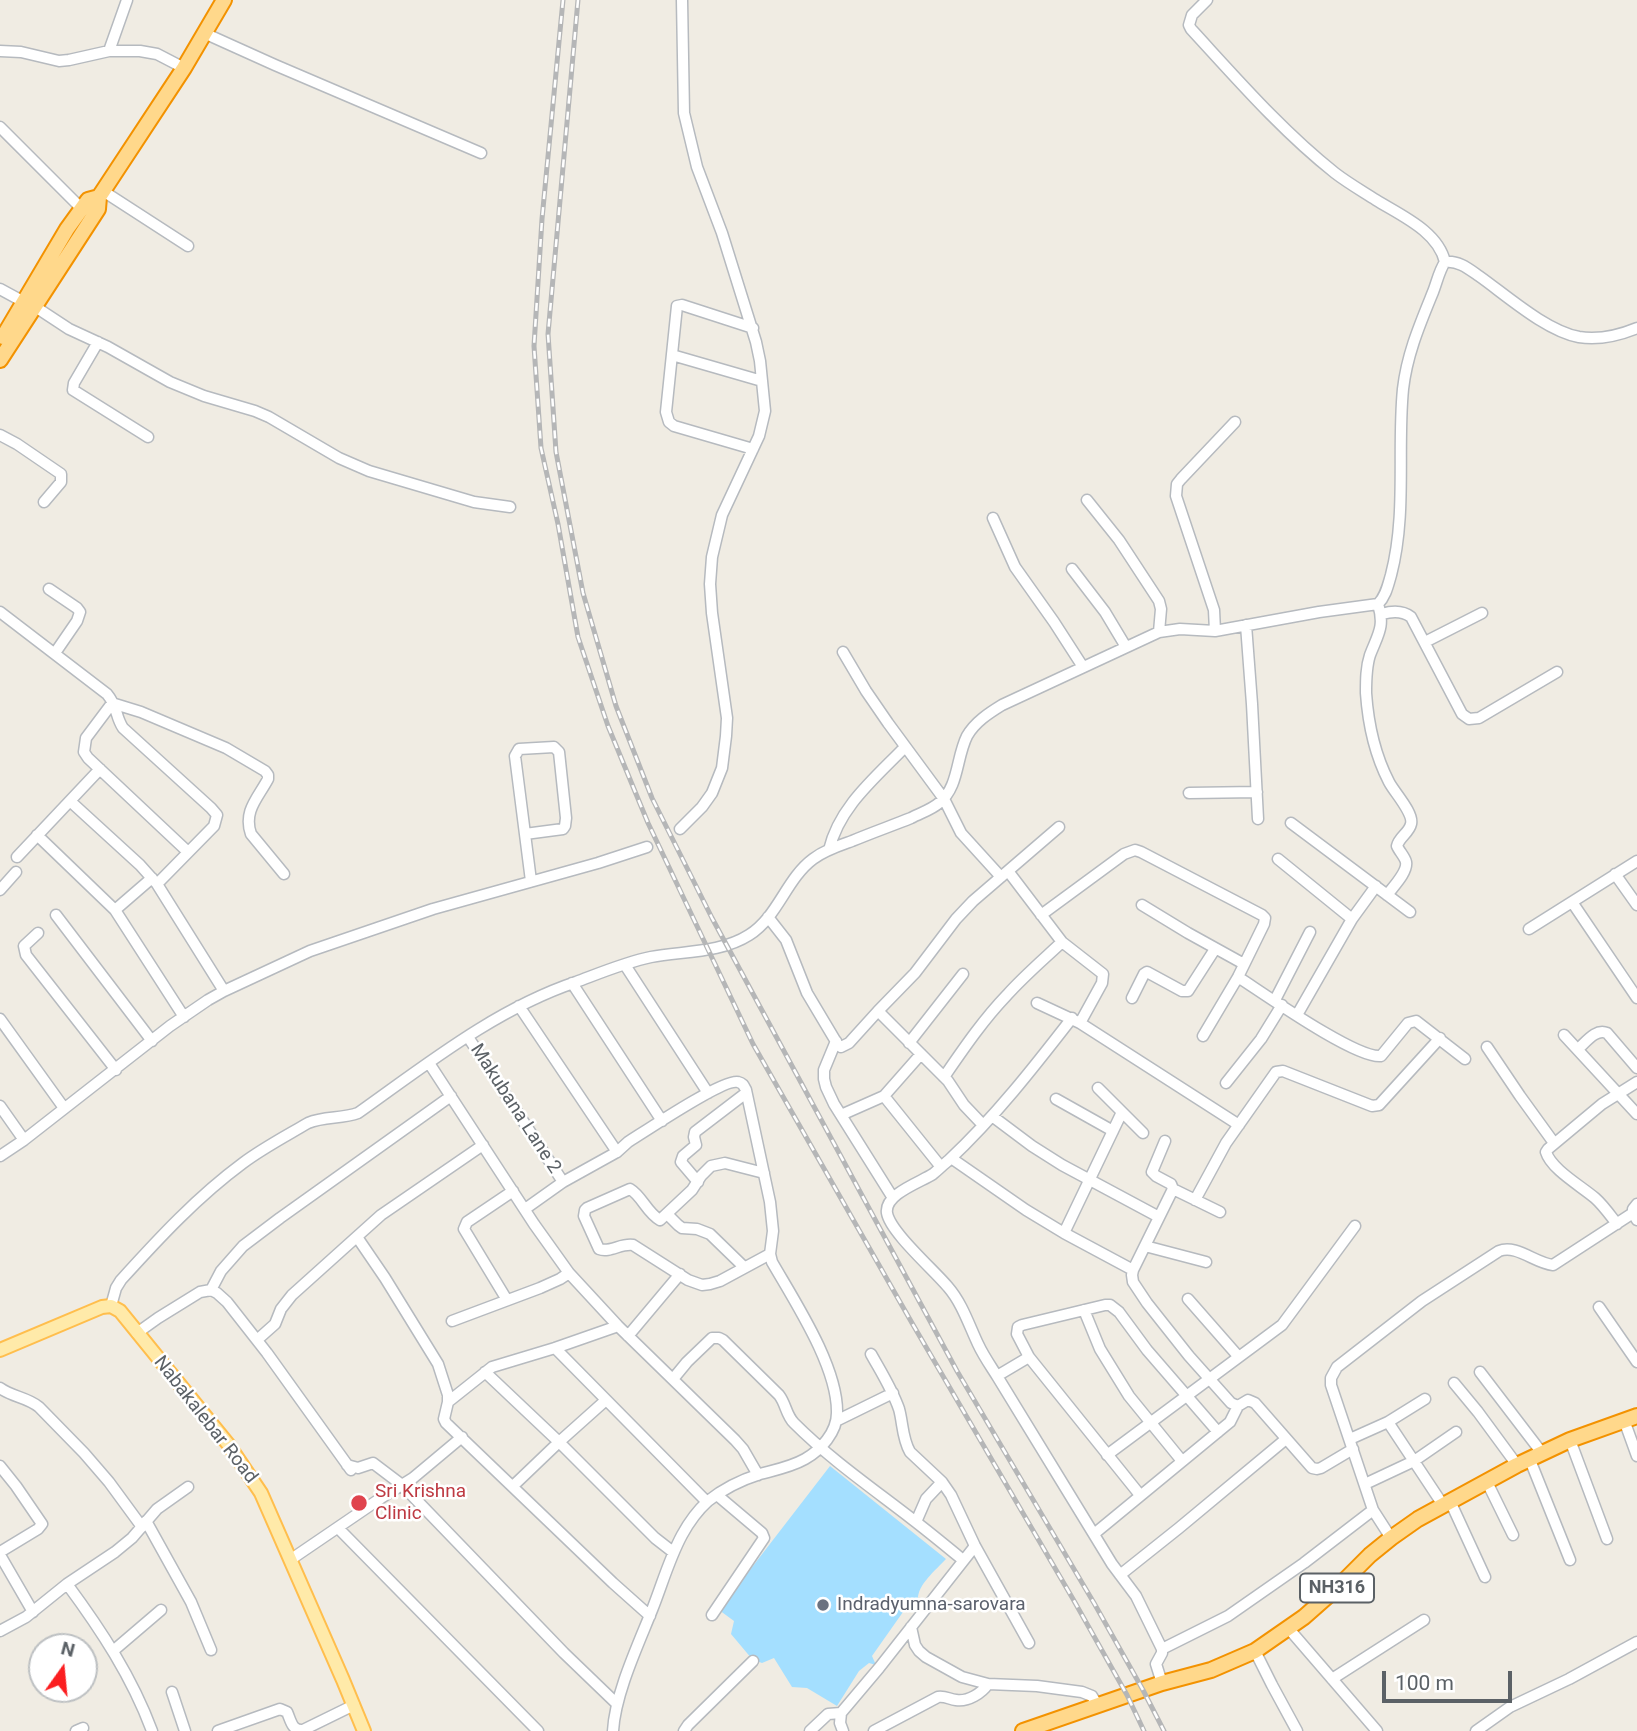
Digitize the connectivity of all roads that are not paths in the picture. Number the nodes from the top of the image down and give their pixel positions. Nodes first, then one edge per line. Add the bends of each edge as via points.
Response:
1 (127, 0) edge
2 (224, 0) edge
3 (681, 0) edge
4 (1207, 0) edge
5 (204, 33) junction
6 (0, 51) edge
7 (109, 51) junction
8 (184, 68) junction
9 (0, 127) edge
10 (481, 153) dead end
11 (101, 194) junction
12 (82, 209) junction
13 (187, 246) dead end
14 (1445, 262) junction
15 (0, 289) edge
16 (29, 304) junction
17 (753, 328) junction
18 (1637, 328) edge
19 (7, 336) edge
20 (99, 342) junction
21 (672, 355) junction
22 (0, 360) edge
23 (762, 382) junction
24 (1235, 422) dead end
25 (0, 435) edge
26 (148, 437) dead end
27 (753, 449) junction
28 (1087, 500) dead end
29 (44, 502) dead end
30 (510, 507) dead end
31 (993, 518) dead end
32 (1072, 569) dead end
33 (49, 589) dead end
34 (1380, 609) junction
35 (0, 612) edge
36 (1482, 613) dead end
37 (1246, 625) junction
38 (1215, 631) junction
39 (1159, 632) junction
40 (1425, 642) junction
41 (1126, 647) junction
42 (843, 652) dead end
43 (55, 653) junction
44 (1083, 667) junction
45 (1557, 671) dead end
46 (115, 704) junction
47 (905, 747) junction
48 (100, 769) junction
49 (1257, 792) junction
50 (1189, 793) dead end
51 (944, 799) junction
52 (70, 801) junction
53 (1258, 819) dead end
54 (1291, 823) dead end
55 (1059, 827) dead end
56 (680, 829) dead end
57 (525, 834) junction
58 (37, 835) junction
59 (648, 847) dead end
60 (829, 850) junction
61 (188, 852) junction
62 (17, 857) dead end
63 (1278, 859) dead end
64 (1637, 861) edge
65 (16, 872) dead end
66 (284, 874) dead end
67 (1005, 874) junction
68 (1615, 874) junction
69 (154, 881) junction
70 (531, 881) junction
71 (1376, 886) junction
72 (0, 890) edge
73 (1387, 895) junction
74 (1572, 902) junction
75 (1142, 905) dead end
76 (1637, 905) edge
77 (115, 911) junction
78 (1410, 912) dead end
79 (56, 915) dead end
80 (1041, 915) junction
81 (768, 918) junction
82 (1352, 919) junction
83 (1529, 929) dead end
84 (1310, 932) dead end
85 (38, 933) dead end
86 (1062, 942) junction
87 (1215, 949) junction
88 (1244, 964) junction
89 (625, 965) junction
90 (962, 974) dead end
91 (1238, 977) junction
92 (572, 983) junction
93 (224, 991) junction
94 (1132, 998) dead end
95 (1637, 998) edge
96 (1037, 1003) dead end
97 (1278, 1003) junction
98 (519, 1006) junction
99 (878, 1011) junction
100 (1297, 1015) junction
101 (184, 1017) junction
102 (0, 1019) edge
103 (1076, 1021) junction
104 (1203, 1035) dead end
105 (1564, 1035) dead end
106 (468, 1037) junction
107 (1440, 1038) junction
108 (152, 1041) junction
109 (836, 1041) junction
110 (909, 1043) junction
111 (1488, 1047) dead end
112 (1578, 1049) junction
113 (921, 1054) junction
114 (1465, 1059) dead end
115 (429, 1063) junction
116 (1637, 1068) edge
117 (116, 1070) junction
118 (944, 1077) junction
119 (1637, 1082) edge
120 (1226, 1083) dead end
121 (1098, 1088) dead end
122 (708, 1093) junction
123 (746, 1093) junction
124 (1619, 1093) junction
125 (451, 1096) junction
126 (884, 1096) junction
127 (1056, 1098) dead end
128 (0, 1106) edge
129 (64, 1108) junction
130 (1122, 1112) junction
131 (1637, 1114) edge
132 (841, 1115) junction
133 (992, 1116) junction
134 (662, 1121) junction
135 (983, 1125) junction
136 (1239, 1125) junction
137 (1113, 1131) junction
138 (1143, 1133) dead end
139 (24, 1140) junction
140 (1165, 1141) dead end
141 (1554, 1143) junction
142 (483, 1144) junction
143 (617, 1152) junction
144 (0, 1156) edge
145 (951, 1158) junction
146 (941, 1167) junction
147 (764, 1173) junction
148 (1089, 1180) junction
149 (563, 1182) junction
150 (698, 1182) junction
151 (1173, 1189) junction
152 (513, 1191) junction
153 (893, 1198) junction
154 (1195, 1200) junction
155 (525, 1209) junction
156 (1220, 1212) dead end
157 (1636, 1213) edge
158 (667, 1214) junction
159 (1159, 1217) junction
160 (1617, 1224) junction
161 (1355, 1226) dead end
162 (1064, 1233) junction
163 (357, 1237) junction
164 (1145, 1246) junction
165 (770, 1254) junction
166 (1206, 1262) dead end
167 (744, 1267) junction
168 (1133, 1270) junction
169 (569, 1273) junction
170 (680, 1274) junction
171 (211, 1290) junction
172 (1188, 1299) dead end
173 (507, 1300) junction
174 (111, 1306) junction
175 (1599, 1307) dead end
176 (1084, 1310) junction
177 (452, 1321) dead end
178 (618, 1326) junction
179 (138, 1333) junction
180 (628, 1336) junction
181 (257, 1340) junction
182 (555, 1348) junction
183 (0, 1350) edge
184 (871, 1354) dead end
185 (1238, 1356) junction
186 (1030, 1357) junction
187 (1637, 1362) edge
188 (485, 1372) junction
189 (1480, 1373) dead end
190 (997, 1376) junction
191 (1210, 1379) junction
192 (673, 1380) junction
193 (1454, 1383) dead end
194 (0, 1388) edge
195 (892, 1393) junction
196 (1186, 1397) junction
197 (1425, 1399) dead end
198 (606, 1400) junction
199 (448, 1402) junction
200 (1238, 1406) junction
201 (1630, 1418) edge
202 (836, 1421) junction
203 (1388, 1422) junction
204 (1150, 1424) junction
205 (1218, 1432) junction
206 (1456, 1432) dead end
207 (462, 1437) junction
208 (1286, 1439) junction
209 (1570, 1440) junction
210 (559, 1442) junction
211 (1352, 1444) junction
212 (821, 1447) junction
213 (1107, 1455) junction
214 (1637, 1456) edge
215 (1530, 1459) junction
216 (1181, 1461) junction
217 (1414, 1461) junction
218 (0, 1466) edge
219 (758, 1475) junction
220 (942, 1482) junction
221 (1487, 1482) junction
222 (1365, 1484) junction
223 (401, 1485) junction
224 (513, 1486) junction
225 (188, 1487) dead end
226 (717, 1495) junction
227 (1140, 1495) junction
228 (707, 1502) junction
229 (1447, 1503) junction
230 (1373, 1510) junction
231 (916, 1522) junction
232 (144, 1524) junction
233 (338, 1528) junction
234 (1094, 1534) junction
235 (1513, 1535) dead end
236 (1391, 1538) junction
237 (1607, 1539) dead end
238 (975, 1546) junction
239 (673, 1552) junction
240 (0, 1553) edge
241 (290, 1560) junction
242 (963, 1560) junction
243 (1570, 1560) dead end
244 (1120, 1575) junction
245 (1485, 1577) dead end
246 (67, 1584) junction
247 (161, 1610) dead end
248 (33, 1612) junction
249 (712, 1615) dead end
250 (650, 1616) junction
251 (1424, 1620) dead end
252 (911, 1628) junction
253 (1289, 1629) junction
254 (0, 1631) edge
255 (1637, 1642) edge
256 (1029, 1643) dead end
257 (1162, 1648) junction
258 (211, 1650) dead end
259 (113, 1651) junction
260 (1255, 1651) junction
261 (753, 1661) dead end
262 (1332, 1679) junction
263 (1162, 1683) junction
264 (988, 1684) junction
265 (172, 1692) dead end
266 (617, 1704) junction
267 (354, 1705) junction
268 (1098, 1706) junction
269 (841, 1713) junction
270 (152, 1731) edge
271 (185, 1731) edge
272 (218, 1731) edge
273 (364, 1731) edge
274 (538, 1731) edge
275 (612, 1731) edge
276 (684, 1731) edge
277 (810, 1731) edge
278 (843, 1731) edge
279 (874, 1731) edge
280 (1023, 1731) edge
281 (1297, 1731) edge
282 (1377, 1731) edge
283 (1476, 1731) edge

1 - 7 street
2 - 5 highway
3 - 17 street via 684,113 691,148
4 - 14 street via 1192,15 1191,29 1318,158 1425,232
5 - 8 highway
5 - 10 street
6 - 7 street via 59,61
7 - 8 street via 157,54
8 - 11 highway
9 - 12 street
11 - 12 highway
11 - 13 street
11 - 16 highway via 98,209
12 - 16 highway
14 - 18 street via 1469,269 1560,331 1602,337
14 - 34 street via 1407,366 1396,553
15 - 16 street
16 - 19 highway
16 - 20 street
17 - 21 street via 679,305
17 - 23 street
19 - 22 highway
20 - 26 street via 73,390
20 - 30 street via 187,390 269,417 369,471 474,502
21 - 23 street
21 - 27 street via 669,422
23 - 27 street via 765,411
24 - 38 street via 1176,489 1214,610
25 - 29 street via 61,474 61,481
27 - 56 street via 722,515 712,557 715,645 727,718 722,768 712,793
28 - 39 street via 1155,594 1161,609
31 - 44 street via 1014,567
32 - 41 street
33 - 43 street via 80,612
34 - 37 street via 1319,612
34 - 40 street via 1407,614
34 - 73 street via 1380,632 1367,670 1373,740 1388,780 1412,821 1397,846 1407,864 1405,870
35 - 43 street
36 - 40 street
37 - 38 street
37 - 49 street
38 - 39 street
39 - 41 street
40 - 45 street via 1462,714 1469,719 1479,718
41 - 44 street
42 - 47 street
43 - 46 street
44 - 51 street via 986,715 968,735
46 - 48 street via 105,711 84,745 84,752
46 - 61 street via 123,728 217,816 214,826
46 - 66 street via 226,748 265,771 268,779 250,811 248,826
47 - 51 street
47 - 60 street via 850,805 836,826
48 - 52 street
48 - 61 street
49 - 50 street
49 - 53 street
51 - 60 street
51 - 67 street via 961,833
52 - 58 street
52 - 69 street
54 - 71 street
55 - 67 street
57 - 57 street via 565,826 559,752 554,747 519,749 516,755
57 - 70 street
58 - 62 street
58 - 77 street
59 - 70 street
60 - 81 street via 800,872
61 - 69 street
63 - 82 street
64 - 68 street
65 - 72 street
67 - 80 street
67 - 99 street via 956,919 915,973
68 - 74 street
68 - 76 street
69 - 77 street
69 - 93 street
70 - 93 street via 310,951
71 - 73 street
71 - 82 street
73 - 78 street
74 - 83 street
74 - 95 street
75 - 87 street
77 - 101 street
79 - 108 street
80 - 86 street
80 - 88 street via 1135,850 1265,918
81 - 89 street via 746,937 726,944
81 - 109 street via 786,940 807,993
82 - 100 street
84 - 97 street
85 - 117 street via 23,950
86 - 103 street via 1103,974 1102,983
86 - 118 street via 1009,992
87 - 88 street
87 - 94 street via 1188,991 1147,972
88 - 91 street
89 - 92 street
89 - 122 street
90 - 110 street
91 - 97 street
91 - 104 street
92 - 98 street
92 - 134 street
93 - 101 street
96 - 103 street
97 - 100 street
97 - 120 street via 1261,1039
98 - 106 street
98 - 143 street
99 - 109 street via 845,1046
99 - 110 street
100 - 107 street via 1358,1051 1377,1057 1412,1021
101 - 108 street
102 - 129 street
103 - 133 street
103 - 136 street
105 - 112 street
106 - 115 street
106 - 149 street, Makubana Lane 2
107 - 114 street
107 - 136 street via 1379,1105 1279,1071
108 - 117 street
109 - 132 street via 824,1079
110 - 113 street
111 - 141 street
112 - 116 street via 1598,1032 1607,1033
112 - 124 street
113 - 118 street
113 - 126 street
115 - 125 street
115 - 174 street via 358,1112 316,1119 245,1161 164,1232 121,1280
117 - 129 street
118 - 135 street
119 - 124 street
121 - 130 street
122 - 123 street via 738,1082
122 - 134 street
123 - 147 street
123 - 150 street via 695,1132 696,1145 681,1162
124 - 131 street
124 - 141 street
125 - 142 street
125 - 171 street via 243,1246
126 - 132 street
126 - 146 street
127 - 137 street
128 - 139 street
129 - 139 street
130 - 137 street
130 - 138 street
132 - 153 street
133 - 135 street
133 - 148 street
134 - 143 street
135 - 145 street
136 - 154 street
137 - 148 street
139 - 144 street
140 - 151 street via 1152,1172
141 - 160 street via 1546,1152 1548,1158 1595,1198
142 - 152 street
142 - 163 street via 408,1195
143 - 149 street
145 - 146 street
145 - 162 street
146 - 153 street
147 - 150 street via 718,1163 705,1170
147 - 165 street via 773,1224
148 - 159 street
148 - 162 street
149 - 155 street
150 - 158 street
151 - 154 street
151 - 159 street
152 - 155 street
152 - 173 street via 467,1222 464,1229
153 - 190 street via 887,1216 951,1290
154 - 156 street
155 - 169 street
157 - 160 street
158 - 167 street via 682,1228 710,1234
158 - 170 street via 657,1220 630,1189 584,1213 599,1249 633,1245
159 - 164 street
160 - 211 street via 1553,1265 1512,1250 1499,1251 1422,1301 1337,1367 1331,1385
161 - 185 street via 1282,1325
162 - 168 street
163 - 181 street via 292,1295 275,1324
163 - 199 street via 438,1364
164 - 166 street
164 - 168 street
165 - 167 street
165 - 202 street via 824,1359 833,1385
167 - 170 street via 710,1284 695,1283
168 - 191 street via 1133,1282 1147,1303
169 - 173 street
169 - 178 street
170 - 180 street
171 - 179 street via 200,1292
171 - 181 street
172 - 185 street
173 - 177 street
174 - 179 main road, Nabakalebar Road
174 - 183 main road
175 - 187 street
176 - 186 street via 1018,1327 1017,1334
176 - 196 street via 1105,1305 1119,1312
176 - 204 street via 1110,1366
178 - 180 street
178 - 182 street
179 - 241 main road, Nabakalebar Road via 247,1470
180 - 192 street
181 - 223 street via 350,1468 373,1463
182 - 188 street
182 - 198 street
184 - 195 street
185 - 191 street
186 - 190 street
186 - 213 street
188 - 199 street
188 - 210 street
189 - 215 street
190 - 234 street
191 - 196 street
191 - 200 street
192 - 212 street via 698,1350 719,1338 779,1395 790,1419
192 - 219 street via 735,1440
193 - 215 street via 1478,1412
194 - 232 street via 39,1407
195 - 202 street
195 - 220 street via 906,1445
196 - 204 street
196 - 205 street
197 - 203 street
198 - 210 street
198 - 228 street
199 - 207 street via 444,1419
200 - 205 street
200 - 208 street via 1248,1400 1255,1403
201 - 209 highway, NH316
201 - 214 street
202 - 212 street
203 - 211 street
203 - 217 street
204 - 213 street
204 - 216 street
205 - 216 street
206 - 217 street
207 - 223 street
207 - 224 street
208 - 211 street via 1317,1469
208 - 244 street
209 - 215 highway, NH316
209 - 237 street
210 - 224 street
210 - 239 street
211 - 222 street
212 - 219 street via 806,1459
212 - 231 street
213 - 227 street
215 - 221 highway, NH316
215 - 243 street
216 - 227 street
217 - 222 street
217 - 229 street
218 - 240 street via 42,1524
219 - 226 street
220 - 231 street via 926,1499
220 - 238 street
221 - 229 highway, NH316
221 - 235 street
222 - 230 street
223 - 233 street
223 - 266 street
224 - 250 street
225 - 232 street
226 - 228 street
226 - 249 street via 764,1535
227 - 234 street
228 - 239 street
229 - 236 highway, NH316
229 - 245 street
230 - 236 street
230 - 257 street via 1228,1616
231 - 242 street
232 - 246 street via 115,1552
232 - 258 street via 191,1602
233 - 241 street
233 - 274 street
234 - 244 street
236 - 253 highway, NH316
238 - 242 street
238 - 256 street
239 - 250 street
240 - 248 street
241 - 267 main road, Nabakalebar Road
242 - 252 street
244 - 257 street
246 - 248 street
246 - 259 street
247 - 259 street
248 - 254 street
250 - 266 street
251 - 262 street
252 - 264 street via 915,1645 926,1657 962,1677
252 - 269 street
253 - 260 highway, NH316
253 - 262 street
255 - 283 street via 1510,1707
257 - 263 street via 1156,1664
259 - 270 street
260 - 263 highway, NH316 via 1211,1670
260 - 281 street
261 - 276 street
262 - 282 street
263 - 268 highway, NH316
264 - 268 street via 1082,1692 1092,1696
264 - 279 street via 981,1693 964,1700 942,1696 932,1700
265 - 271 street
266 - 275 street
267 - 272 street via 303,1730 294,1728 287,1712 280,1709
267 - 273 main road, Nabakalebar Road
268 - 280 highway, NH316
269 - 277 street via 828,1714
269 - 278 street

